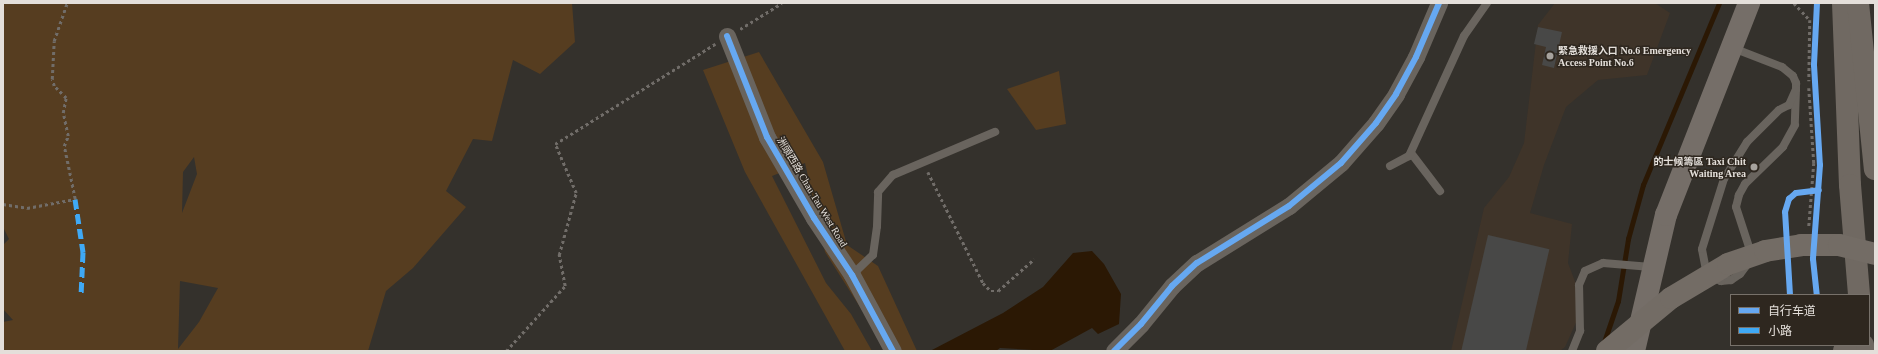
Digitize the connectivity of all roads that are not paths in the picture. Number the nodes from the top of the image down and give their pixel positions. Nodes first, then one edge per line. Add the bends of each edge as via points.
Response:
1 (1439, 3) edge
2 (1487, 3) edge
3 (1749, 3) edge
4 (1843, 3) edge
5 (1858, 3) edge
6 (727, 36) road end
7 (1731, 47) junction
8 (1796, 89) junction
9 (995, 132) dead end
10 (1411, 152) junction
11 (1390, 166) dead end
12 (1875, 169) edge
13 (1440, 191) dead end
14 (1865, 256) edge
15 (1652, 267) junction
16 (852, 275) junction
17 (1853, 294) edge
18 (1859, 294) edge
19 (1635, 349) edge
20 (893, 351) edge
21 (1114, 351) edge
22 (1572, 351) edge
23 (1606, 351) edge

1 - 21 street via 1416,57 1396,94 1366,135 1341,163 1289,206 1197,263 1172,286 1141,324
2 - 10 lane via 1464,36
3 - 7 main road
4 - 14 highway
5 - 12 highway
6 - 16 street, 洲頭西路 Chau Tau West Road via 767,137 814,218
7 - 8 lane via 1790,72
7 - 15 main road via 1684,163
8 - 8 lane via 1793,133 1784,147 1745,184 1739,194 1736,207 1750,250 1746,266 1731,280 1712,277 1706,270 1702,249 1724,179 1747,142 1779,110 1789,105
9 - 16 lane via 893,175 878,192 873,255
10 - 11 lane via 1402,162
10 - 13 lane
14 - 17 highway
14 - 18 highway
14 - 23 main road, bridge via 1839,245 1801,245 1765,251 1728,264 1671,298
15 - 19 main road
15 - 22 lane via 1603,262 1585,271 1579,286 1580,331
16 - 20 street, 洲頭西路 Chau Tau West Road

